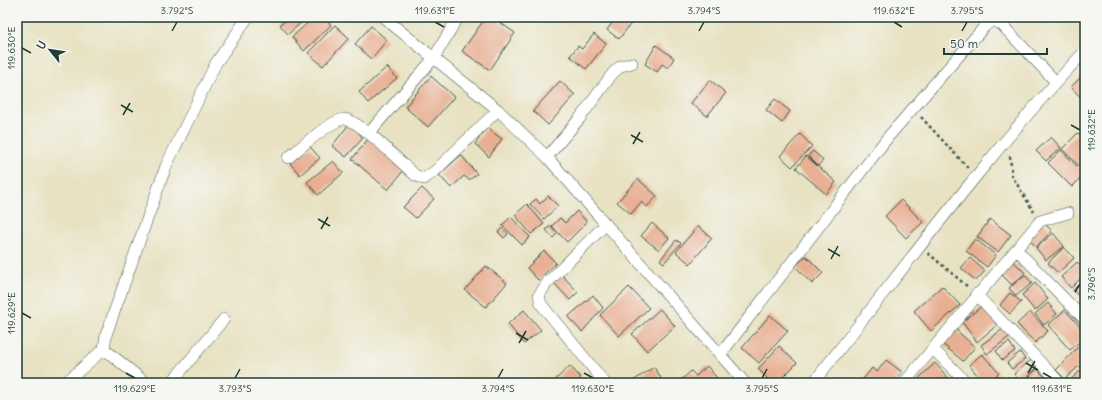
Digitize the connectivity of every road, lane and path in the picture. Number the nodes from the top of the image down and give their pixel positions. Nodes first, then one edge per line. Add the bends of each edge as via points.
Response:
1 (248, 17) edge
2 (383, 17) edge
3 (458, 17) edge
4 (1085, 51) edge
5 (434, 58) junction
6 (632, 63) dead end
7 (1056, 82) junction
8 (913, 108) junction
9 (498, 110) junction
10 (369, 133) junction
11 (1004, 143) junction
12 (547, 157) junction
13 (288, 158) dead end
14 (976, 177) junction
15 (1068, 213) dead end
16 (1040, 221) junction
17 (606, 224) junction
18 (922, 247) junction
19 (1017, 250) junction
20 (976, 294) junction
21 (224, 319) dead end
22 (1085, 320) edge
23 (104, 349) junction
24 (933, 349) junction
25 (720, 355) junction
26 (65, 383) edge
27 (146, 383) edge
28 (171, 383) edge
29 (605, 383) edge
30 (745, 383) edge
31 (813, 383) edge
32 (904, 383) edge
33 (967, 383) edge
34 (1060, 383) edge

1 - 23 street via 216,63 166,166 141,242 112,316
2 - 5 street
3 - 5 street
4 - 7 street
5 - 9 street
5 - 10 street
6 - 12 street via 621,66 613,73
7 - 8 street via 1002,24 993,20
7 - 11 street
8 - 14 path
8 - 25 street
9 - 10 street via 424,179 415,175
9 - 12 street
10 - 13 street via 353,121 342,119
11 - 14 street
11 - 16 path via 1010,150 1012,176
12 - 17 street
14 - 18 street
15 - 16 street
16 - 19 street via 1027,234
17 - 25 street
17 - 29 street via 547,283 539,296 541,304
18 - 20 path
18 - 31 street
19 - 20 street
19 - 22 street
20 - 24 street
20 - 34 street
21 - 28 street
23 - 26 street
23 - 27 street
24 - 32 street
24 - 33 street
25 - 30 street

